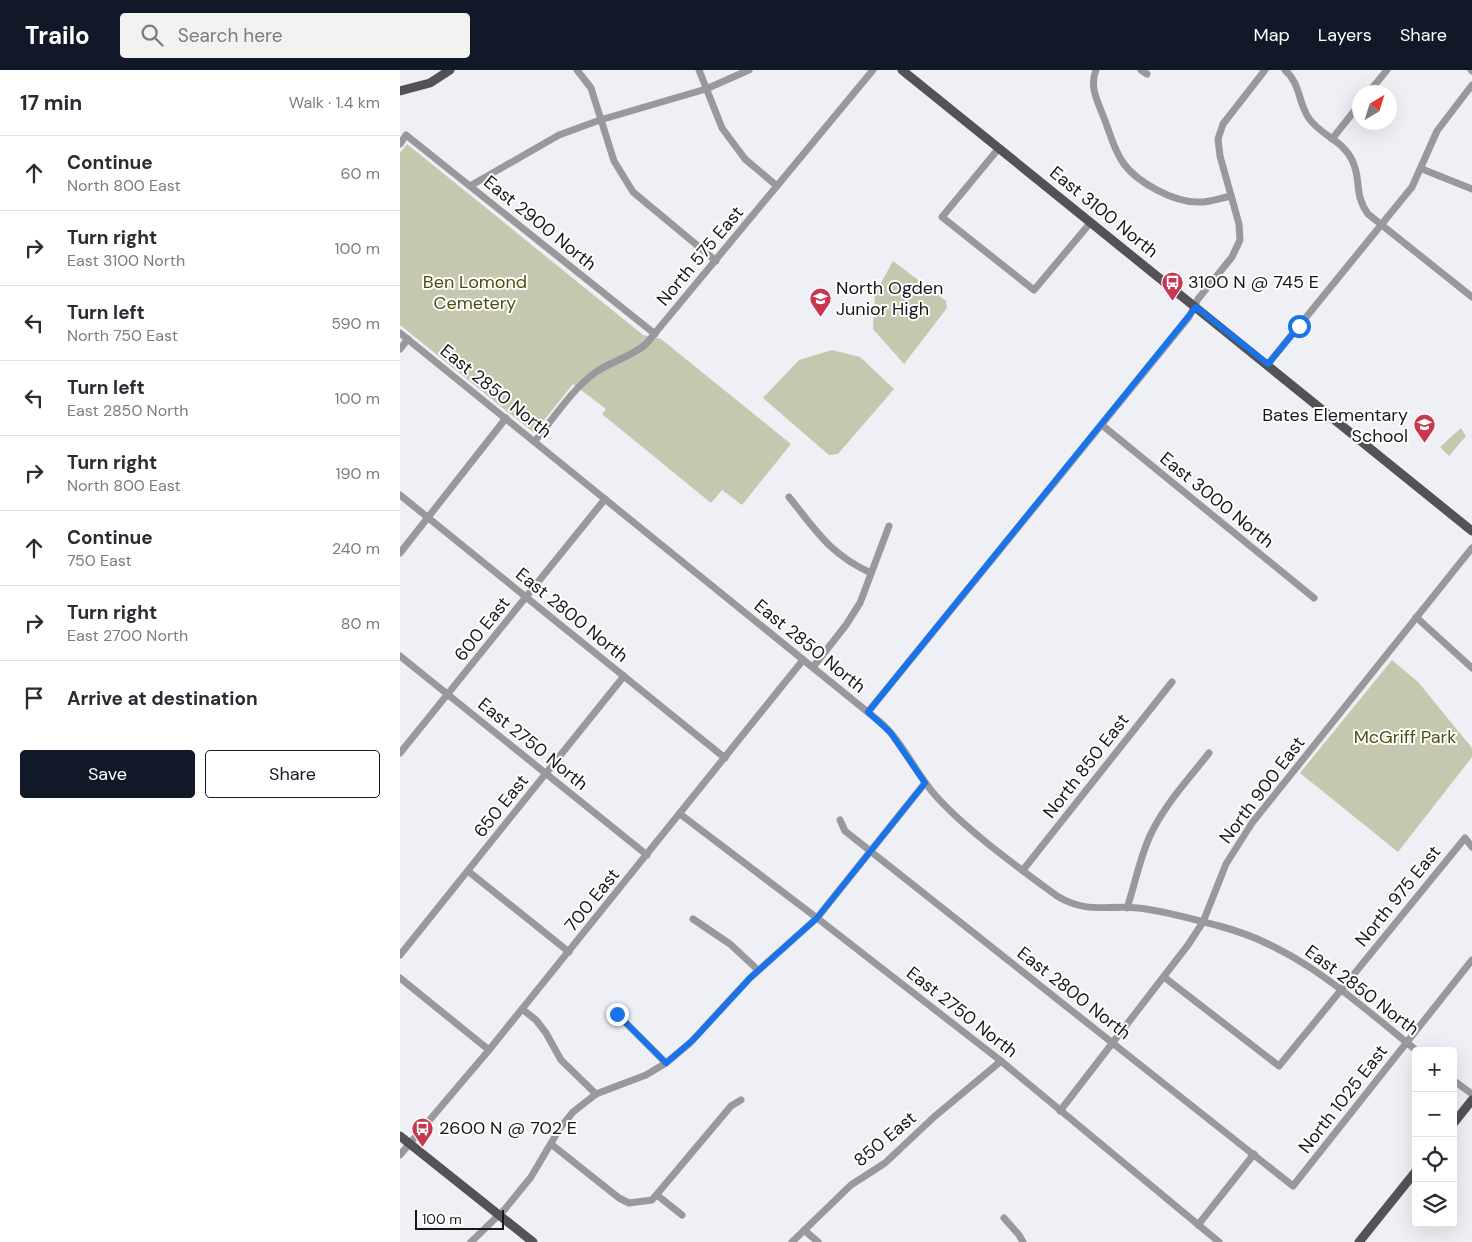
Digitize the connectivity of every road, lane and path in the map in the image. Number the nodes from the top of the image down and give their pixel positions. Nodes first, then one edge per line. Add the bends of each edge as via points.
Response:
1 (450, 70) edge
2 (577, 70) edge
3 (699, 70) edge
4 (750, 70) edge
5 (873, 70) edge
6 (902, 70) edge
7 (1096, 70) edge
8 (1265, 70) edge
9 (1285, 70) edge
10 (1387, 70) edge
11 (1375, 85) edge
12 (1472, 85) edge
13 (706, 89) junction
14 (400, 91) edge
15 (1352, 115) edge
16 (600, 120) junction
17 (1332, 139) junction
18 (400, 144) edge
19 (999, 148) junction
20 (1422, 169) junction
21 (470, 186) junction
22 (777, 186) junction
23 (1472, 189) edge
24 (1231, 196) junction
25 (1091, 222) junction
26 (1380, 223) junction
27 (716, 261) junction
28 (1472, 297) edge
29 (1196, 307) junction
30 (400, 333) edge
31 (655, 334) junction
32 (408, 339) junction
33 (400, 349) edge
34 (1268, 364) junction
35 (506, 418) junction
36 (1102, 425) junction
37 (535, 442) junction
38 (400, 495) edge
39 (789, 498) dead end
40 (605, 499) junction
41 (428, 518) junction
42 (889, 526) dead end
43 (1472, 531) edge
44 (1472, 548) edge
45 (400, 553) edge
46 (871, 573) junction
47 (527, 598) junction
48 (1314, 598) dead end
49 (1416, 618) junction
50 (400, 656) edge
51 (803, 660) junction
52 (813, 667) junction
53 (1472, 668) edge
54 (624, 676) junction
55 (1172, 682) dead end
56 (448, 694) junction
57 (868, 712) junction
58 (400, 753) edge
59 (1209, 753) dead end
60 (725, 758) junction
61 (546, 774) junction
62 (925, 783) junction
63 (680, 814) junction
64 (840, 820) dead end
65 (1472, 847) edge
66 (871, 851) junction
67 (647, 855) junction
68 (1023, 870) junction
69 (468, 871) junction
70 (1127, 908) junction
71 (817, 918) junction
72 (693, 919) dead end
73 (1203, 922) junction
74 (569, 952) junction
75 (400, 955) edge
76 (1472, 960) edge
77 (758, 970) junction
78 (400, 978) edge
79 (1164, 978) junction
80 (1341, 990) junction
81 (522, 1009) junction
82 (617, 1014) dead end
83 (1113, 1043) junction
84 (1407, 1043) junction
85 (1412, 1047) edge
86 (489, 1050) junction
87 (1001, 1061) junction
88 (666, 1063) junction
89 (1457, 1083) edge
90 (596, 1094) junction
91 (1472, 1094) edge
92 (741, 1100) dead end
93 (1472, 1100) edge
94 (1060, 1111) junction
95 (1457, 1119) edge
96 (400, 1136) edge
97 (409, 1144) junction
98 (551, 1144) junction
99 (1254, 1154) junction
100 (400, 1155) edge
101 (1412, 1176) edge
102 (1293, 1186) joint
103 (657, 1194) junction
104 (498, 1214) junction
105 (682, 1215) dead end
106 (1004, 1218) dead end
107 (1198, 1225) junction
108 (804, 1230) junction
109 (471, 1242) edge
110 (532, 1242) edge
111 (792, 1242) edge
112 (818, 1242) edge
113 (1023, 1242) edge
114 (1219, 1242) edge
115 (1359, 1242) edge

1 - 14 main road via 430,83
2 - 16 street via 591,88
3 - 13 street
4 - 13 street
5 - 22 street, North 575 East
6 - 19 main road, East 3100 North
7 - 24 street via 1094,92 1118,154 1128,169 1147,184 1186,201 1204,202
8 - 24 street via 1223,124 1218,139
9 - 17 street via 1295,80 1308,118
10 - 11 street
12 - 20 street via 1437,132
13 - 16 street
13 - 22 street via 722,128 744,159
15 - 17 street
16 - 21 street via 542,144
16 - 27 street via 614,161 633,192
17 - 26 street via 1350,156 1361,204
18 - 21 street, East 2900 North via 406,136
19 - 25 main road, East 3100 North
19 - 25 street via 942,217 1034,290
20 - 23 street
20 - 26 street via 1412,187
21 - 31 street, East 2900 North
22 - 27 street, North 575 East
24 - 29 street via 1240,232 1238,247 1198,299
25 - 29 main road, East 3100 North
26 - 28 street
26 - 34 street
27 - 31 street, North 575 East
29 - 34 main road, East 3100 North
29 - 36 street
30 - 32 street, East 2850 North
31 - 37 street, North 575 East via 627,358 604,366 588,378
32 - 33 street
32 - 35 street, East 2850 North
34 - 43 main road, East 3100 North
35 - 37 street, East 2850 North
35 - 41 street
36 - 48 street, East 3000 North
36 - 57 street
37 - 40 street, East 2850 North
38 - 41 street, East 2800 North
39 - 46 street via 836,553
40 - 47 street, 600 East
40 - 51 street, East 2850 North
41 - 45 street
41 - 47 street, East 2800 North
42 - 46 street
44 - 49 street, North 900 East
46 - 52 street via 851,618
47 - 54 street, East 2800 North
47 - 56 street, 600 East
49 - 53 street
49 - 73 street, North 900 East via 1252,823 1226,864
50 - 56 street, East 2750 North
51 - 52 street, East 2850 North
51 - 60 street, 700 East
52 - 57 street, East 2850 North
54 - 60 street, East 2800 North
54 - 61 street, 650 East
55 - 68 street, North 850 East
56 - 58 street, 600 East
56 - 61 street, East 2750 North
57 - 62 street, East 2850 North via 890,732
59 - 70 street via 1168,805 1150,836 1139,861
60 - 63 street, 700 East
61 - 67 street, East 2750 North
61 - 69 street, 650 East
62 - 66 street
62 - 68 street, East 2850 North via 959,819
63 - 67 street, 700 East
63 - 71 street, East 2750 North
64 - 66 street, East 2800 North via 845,831
65 - 80 street, North 975 East via 1465,838
66 - 71 street
66 - 83 street, East 2800 North
67 - 74 street, 700 East
68 - 70 street, East 2850 North via 1072,904 1096,909
69 - 74 street
69 - 75 street, 650 East
70 - 73 street, East 2850 North
71 - 77 street
71 - 87 street, East 2750 North
72 - 77 street via 730,944
73 - 79 street, North 900 East
73 - 80 street, East 2850 North via 1270,944
74 - 81 street, 700 East
76 - 84 street, North 1025 East
77 - 88 street via 693,1040
78 - 86 street
79 - 80 street, North 975 East via 1279,1066
79 - 83 street, North 900 East
80 - 84 street, East 2850 North
81 - 86 street, 700 East
81 - 90 street via 546,1032 561,1060
82 - 88 street
83 - 94 street, North 900 East
83 - 99 street, East 2800 North
84 - 85 street, East 2850 North
84 - 102 street, North 1025 East
86 - 97 street, 700 East
87 - 94 street, East 2750 North
87 - 108 street, 850 East via 885,1162 851,1185
88 - 90 street via 646,1075
89 - 91 street
90 - 98 street via 573,1112
92 - 103 street via 731,1106
93 - 95 main road
94 - 107 street, East 2750 North
96 - 97 main road
97 - 100 street, 700 East
97 - 104 main road
98 - 103 street via 629,1203 652,1200
98 - 104 street via 531,1177
99 - 102 street, East 2800 North
99 - 107 street
101 - 115 main road
103 - 105 street
104 - 109 street
104 - 110 main road
106 - 113 street
107 - 114 street, East 2750 North
108 - 111 street, 850 East
108 - 112 street

